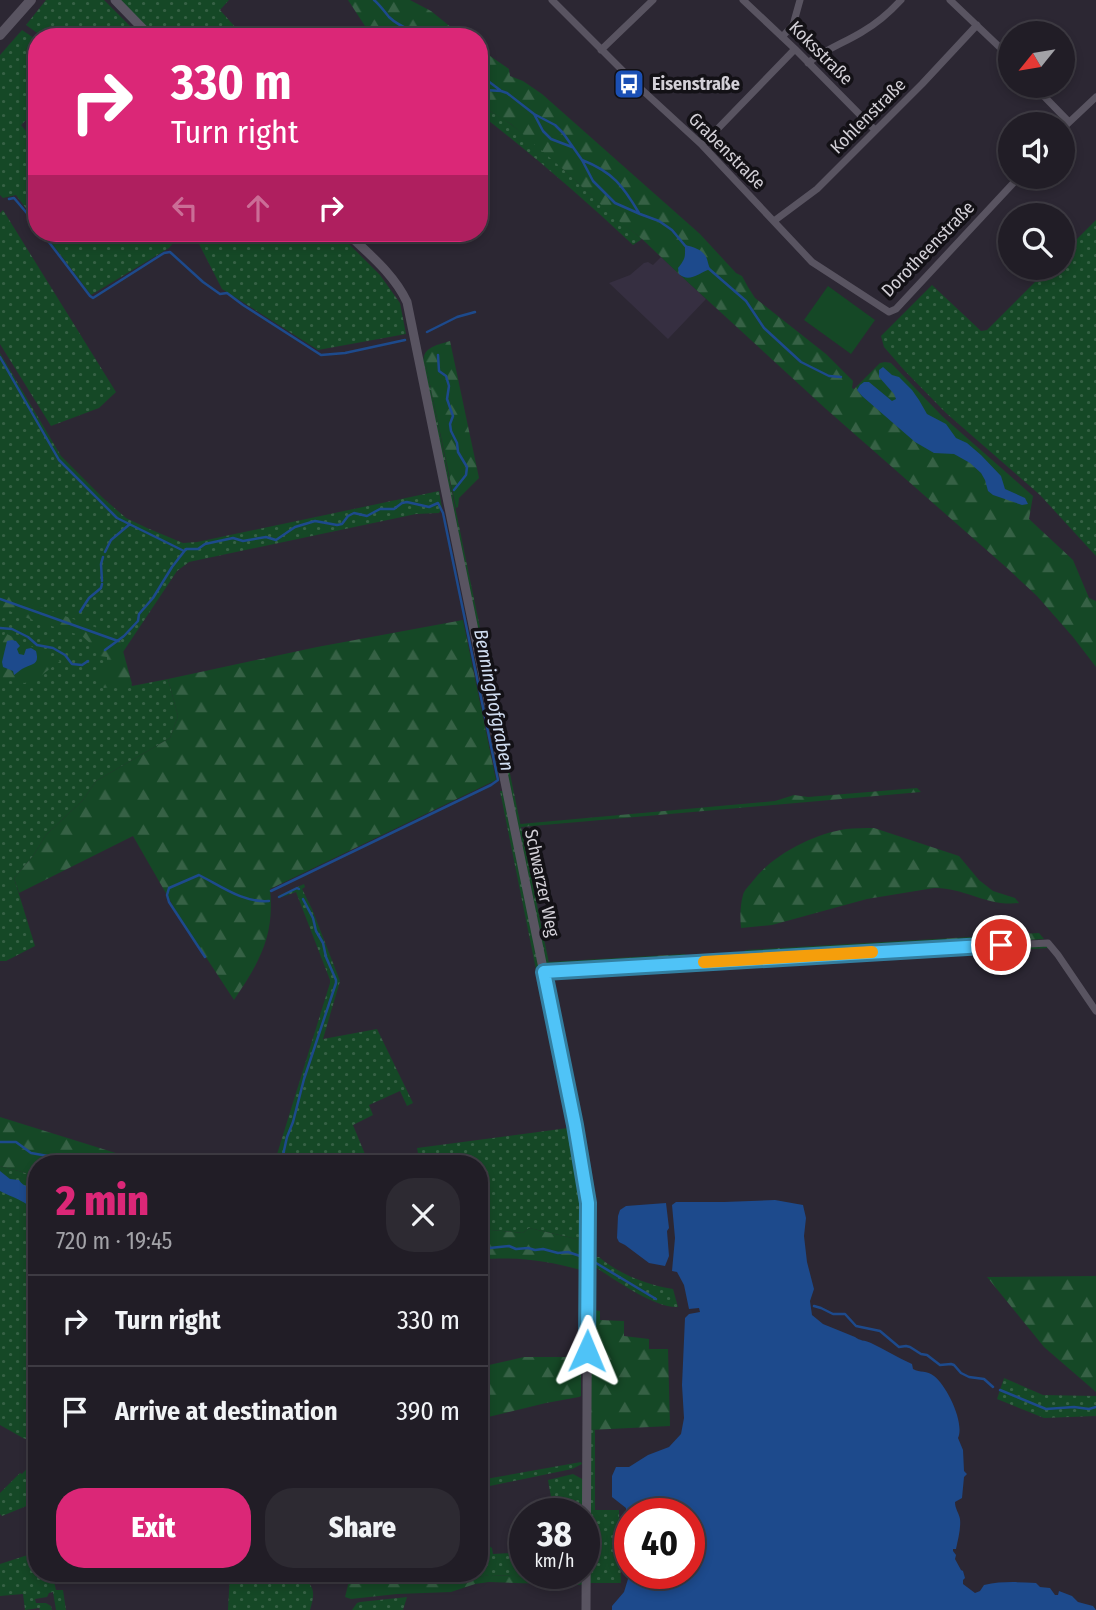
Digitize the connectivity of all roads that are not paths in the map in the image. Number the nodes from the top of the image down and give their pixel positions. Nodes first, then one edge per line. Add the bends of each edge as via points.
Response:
1 (31, 0) edge
2 (115, 0) edge
3 (552, 0) edge
4 (653, 0) edge
5 (743, 0) edge
6 (800, 0) edge
7 (901, 0) edge
8 (950, 0) edge
9 (977, 24) junction
10 (142, 28) edge
11 (0, 36) edge
12 (782, 37) junction
13 (998, 45) edge
14 (795, 49) junction
15 (601, 50) junction
16 (808, 63) junction
17 (1096, 97) edge
18 (1046, 98) edge
19 (1059, 112) edge
20 (1075, 116) edge
21 (875, 130) junction
22 (702, 145) junction
23 (1007, 189) edge
24 (774, 221) junction
25 (356, 242) edge
26 (889, 312) joint
27 (544, 972) junction
28 (1096, 1011) edge
29 (586, 1610) edge

1 - 11 main road
2 - 10 street
3 - 15 street, Grabenstraße
4 - 15 street
5 - 12 street, Koksstraße
6 - 12 street via 793,25
7 - 16 street via 864,31
8 - 9 street
9 - 13 street
9 - 21 street, Kohlenstraße
12 - 14 street, Koksstraße
14 - 16 street, Koksstraße
14 - 22 street
15 - 22 street, Grabenstraße
16 - 21 street, Koksstraße
17 - 20 street
18 - 19 street
21 - 24 street, Kohlenstraße via 817,189
22 - 24 street, Grabenstraße
23 - 26 street, Dorotheenstraße
24 - 26 street, Grabenstraße via 812,262
25 - 27 street, Schwarzer Weg via 386,271 407,302
27 - 28 street via 1048,943
27 - 29 street, Schwarzer Weg via 588,1203

